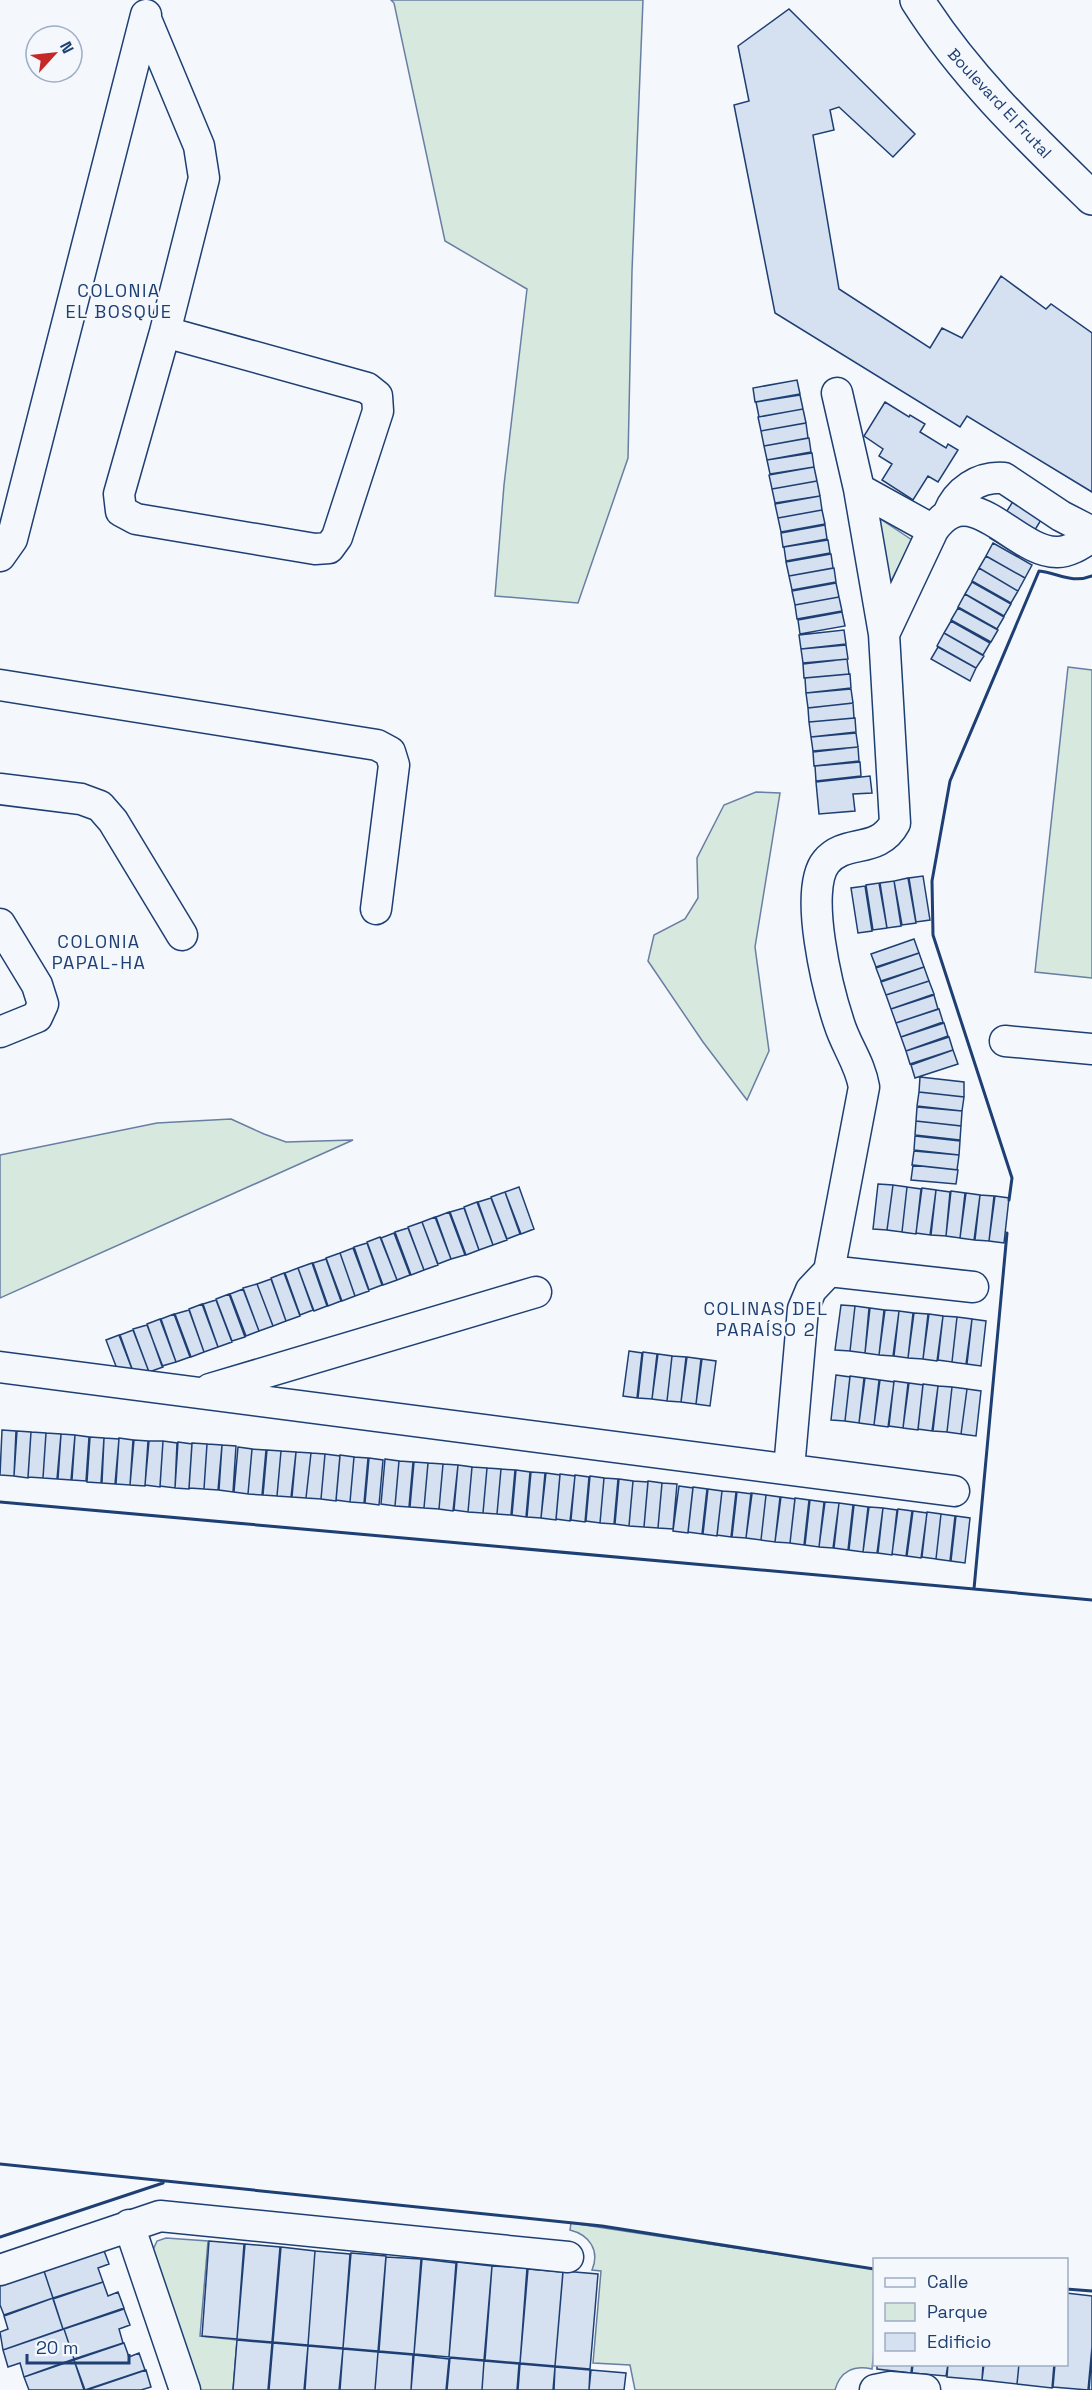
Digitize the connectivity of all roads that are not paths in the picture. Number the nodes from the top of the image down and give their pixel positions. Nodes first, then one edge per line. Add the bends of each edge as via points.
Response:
1 (917, 0) edge
2 (146, 10) edge
3 (1092, 198) edge
4 (165, 332) junction
5 (837, 393) dead end
6 (859, 489) junction
7 (941, 522) junction
8 (1092, 532) edge
9 (1092, 537) edge
10 (0, 556) edge
11 (884, 634) junction
12 (0, 685) edge
13 (0, 789) edge
14 (376, 909) dead end
15 (0, 924) edge
16 (182, 935) dead end
17 (0, 1032) edge
18 (1005, 1041) dead end
19 (1092, 1049) edge
20 (829, 1271) junction
21 (973, 1287) dead end
22 (536, 1292) dead end
23 (0, 1367) edge
24 (198, 1393) junction
25 (789, 1469) junction
26 (954, 1491) dead end
27 (129, 2225) junction
28 (568, 2257) dead end
29 (0, 2270) edge
30 (185, 2390) edge
31 (875, 2390) edge
32 (925, 2390) edge

1 - 3 main road, Boulevard El Frutal via 940,37 977,82
2 - 4 street via 199,146 204,178
2 - 10 street via 12,539
4 - 4 street via 119,494 121,511 136,519 315,549 329,548 337,537 378,411 377,396 367,388
5 - 6 street
6 - 7 street
6 - 11 street
7 - 8 street via 958,497 976,482 1004,478
7 - 9 street via 961,510 986,516 1048,551 1060,552
7 - 11 street
11 - 20 street via 895,823 882,839 838,851 824,863 816,894 822,962 840,1026 857,1060 864,1087
12 - 14 street via 377,745 390,752 394,765
13 - 16 street via 81,799 100,806
15 - 17 street via 37,985 43,1004 37,1017
18 - 19 street
20 - 21 street
20 - 25 street via 811,1290 803,1309
22 - 24 street
23 - 24 street
24 - 25 street
25 - 26 street
27 - 28 street via 160,2216
27 - 29 street
27 - 30 street
31 - 32 street

